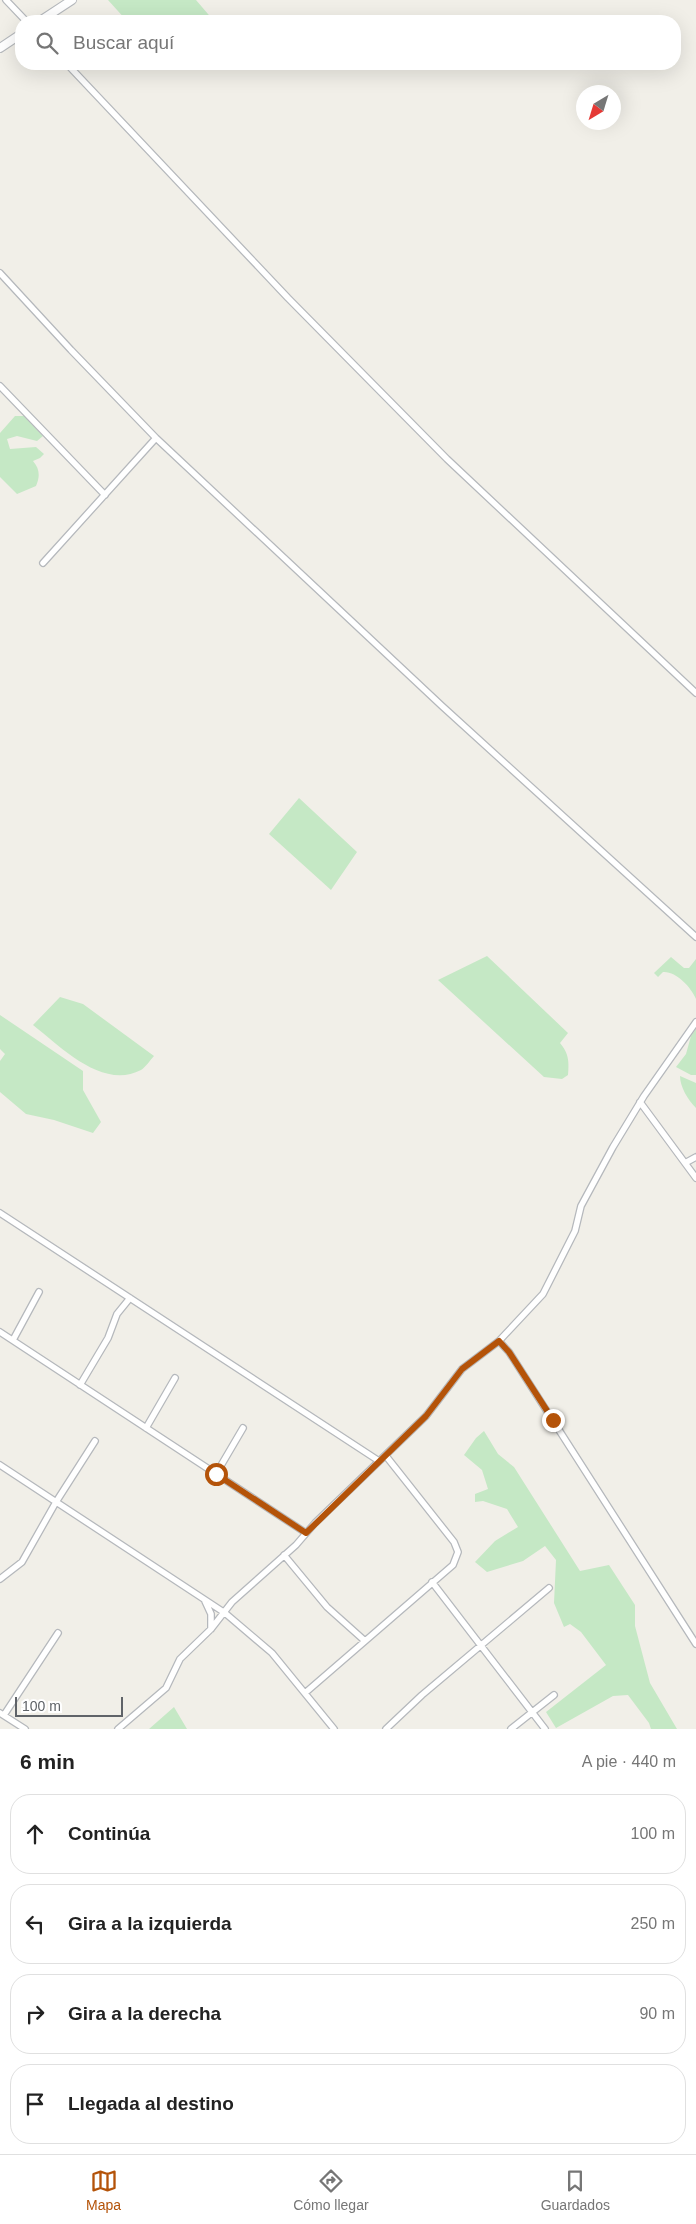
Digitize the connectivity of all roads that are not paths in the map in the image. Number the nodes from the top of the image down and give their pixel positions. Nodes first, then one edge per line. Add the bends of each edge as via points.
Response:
1 (6, 0) edge
2 (72, 0) edge
3 (20, 15) edge
4 (49, 15) edge
5 (15, 38) edge
6 (0, 48) edge
7 (73, 70) edge
8 (0, 273) edge
9 (0, 386) edge
10 (156, 438) junction
11 (105, 495) junction
12 (43, 563) dead end
13 (696, 693) edge
14 (696, 937) edge
15 (696, 1022) edge
16 (640, 1102) junction
17 (696, 1157) edge
18 (685, 1164) junction
19 (696, 1178) edge
20 (0, 1213) edge
21 (39, 1292) dead end
22 (130, 1298) junction
23 (0, 1332) edge
24 (13, 1340) junction
25 (499, 1341) junction
26 (175, 1378) dead end
27 (80, 1384) junction
28 (146, 1428) junction
29 (243, 1428) dead end
30 (95, 1440) dead end
31 (386, 1456) junction
32 (379, 1461) junction
33 (0, 1465) edge
34 (216, 1474) junction
35 (56, 1502) junction
36 (306, 1533) junction
37 (284, 1555) junction
38 (0, 1578) edge
39 (432, 1582) junction
40 (550, 1588) dead end
41 (204, 1599) junction
42 (225, 1612) junction
43 (211, 1629) junction
44 (58, 1633) dead end
45 (365, 1641) junction
46 (696, 1644) edge
47 (482, 1647) junction
48 (306, 1693) junction
49 (554, 1695) dead end
50 (532, 1712) junction
51 (2, 1714) edge
52 (25, 1729) edge
53 (118, 1729) edge
54 (334, 1729) edge
55 (386, 1729) edge
56 (511, 1729) edge
57 (545, 1729) edge

1 - 3 street
2 - 4 street
5 - 6 street
7 - 13 street via 288,298 434,445
8 - 10 street
9 - 11 street
10 - 11 street
10 - 14 street via 442,706
11 - 12 street
15 - 16 street
16 - 18 street
16 - 25 street via 581,1206 575,1231 550,1282
17 - 18 street
18 - 19 street
20 - 22 street
21 - 24 street
22 - 27 street via 117,1314 108,1338
22 - 32 street
23 - 24 street
24 - 27 street
25 - 31 street via 462,1369 426,1416
25 - 46 street via 598,1488
26 - 28 street
27 - 28 street
28 - 34 street
29 - 34 street
30 - 35 street
31 - 32 street
31 - 39 street via 454,1542 458,1552 453,1565
32 - 36 street
33 - 35 street
34 - 36 street
35 - 38 street via 22,1562
35 - 41 street
36 - 37 street
37 - 42 street
37 - 45 street via 327,1607
39 - 45 street
39 - 47 street
40 - 47 street
41 - 42 street
41 - 43 street via 211,1614
42 - 43 street
42 - 48 street via 272,1653
43 - 53 street via 180,1659 166,1688
44 - 51 street
45 - 48 street
47 - 50 street
47 - 55 street
48 - 54 street
49 - 50 street
50 - 56 street
50 - 57 street
51 - 52 street

